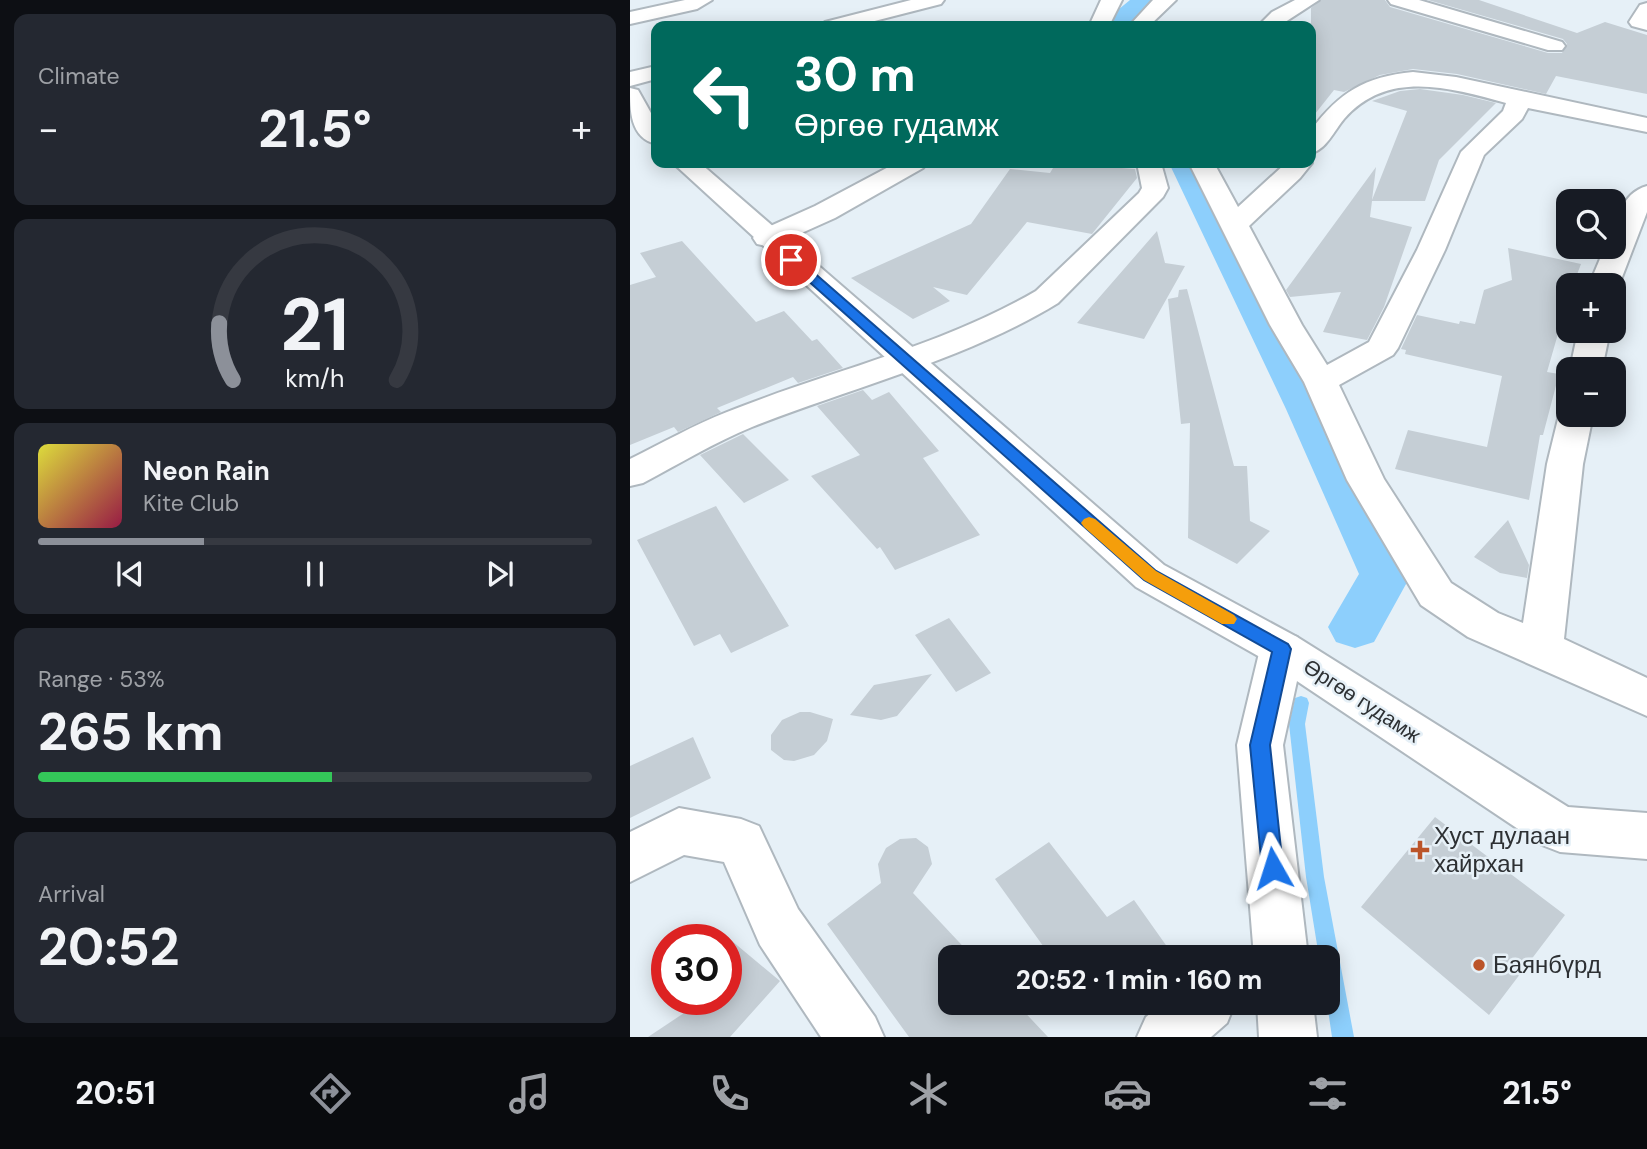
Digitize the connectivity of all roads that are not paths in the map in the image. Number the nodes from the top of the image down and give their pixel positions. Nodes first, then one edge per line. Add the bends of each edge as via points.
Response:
1 (702, 0) edge
2 (933, 0) edge
3 (1112, 0) edge
4 (1166, 0) edge
5 (1309, 0) edge
6 (1398, 0) edge
7 (1647, 9) edge
8 (630, 18) edge
9 (851, 21) edge
10 (1100, 21) edge
11 (1143, 21) edge
12 (1274, 21) edge
13 (1647, 24) edge
14 (1555, 46) dead end
15 (651, 73) edge
16 (630, 79) edge
17 (630, 95) edge
18 (1519, 99) junction
19 (1647, 125) edge
20 (651, 132) edge
21 (1316, 140) edge
22 (697, 168) edge
23 (905, 168) edge
24 (1150, 168) edge
25 (1205, 168) edge
26 (1295, 168) edge
27 (1647, 194) edge
28 (1234, 225) junction
29 (767, 238) junction
30 (1607, 273) edge
31 (906, 361) junction
32 (1321, 382) junction
33 (1573, 427) edge
34 (630, 474) edge
35 (1541, 648) junction
36 (1282, 649) junction
37 (1647, 698) edge
38 (1647, 836) edge
39 (630, 858) edge
40 (1274, 945) edge
41 (1193, 1015) edge
42 (1286, 1015) edge
43 (855, 1037) edge
44 (1166, 1037) edge
45 (1288, 1037) edge

1 - 8 street
2 - 9 street
3 - 10 street
4 - 11 street
5 - 12 street
6 - 14 street
7 - 13 street via 1639,22
15 - 16 street
17 - 20 street
18 - 19 street
18 - 21 street via 1407,77 1375,85 1353,98
18 - 32 street via 1514,114 1473,152 1382,348
22 - 29 street, Өргөө гудамж
23 - 29 street
24 - 31 street via 1155,188 1150,197 1047,297
25 - 28 street
26 - 28 street
27 - 30 street via 1636,206
28 - 32 street
29 - 31 street, Өргөө гудамж
31 - 34 street via 738,420
31 - 36 street, Өргөө гудамж via 1150,576
32 - 35 street via 1366,480 1436,594 1483,625
33 - 35 street
35 - 37 street
36 - 38 street, Өргөө гудамж via 1560,829
36 - 40 street via 1260,745
39 - 43 street via 679,831 741,842 779,927
41 - 44 street
42 - 45 street

